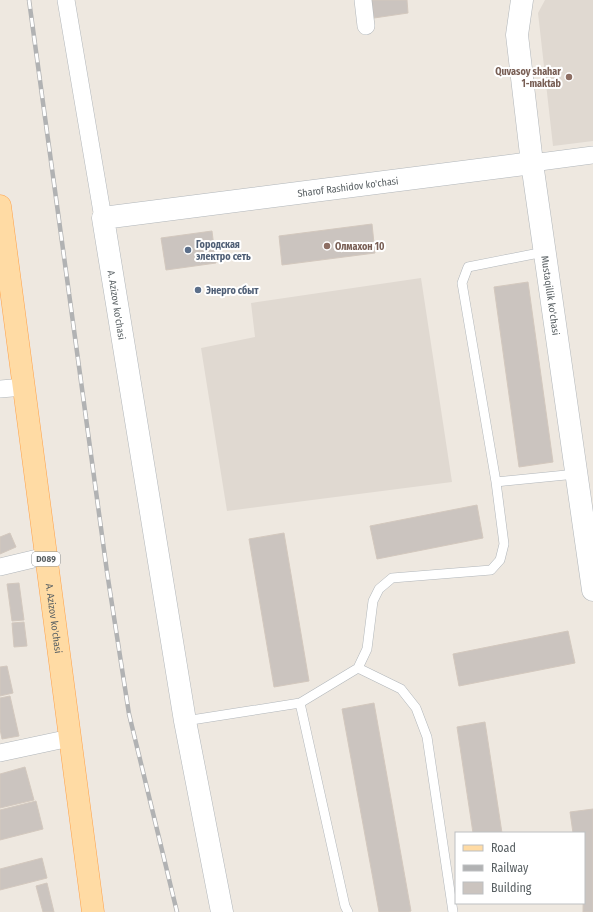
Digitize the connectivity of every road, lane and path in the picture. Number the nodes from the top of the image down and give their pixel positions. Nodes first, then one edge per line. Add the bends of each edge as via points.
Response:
1 (66, 0) edge
2 (363, 0) edge
3 (522, 0) edge
4 (366, 26) dead end
5 (593, 155) edge
6 (532, 163) junction
7 (0, 206) edge
8 (103, 218) junction
9 (544, 252) junction
10 (24, 387) junction
11 (0, 389) edge
12 (576, 474) junction
13 (496, 482) junction
14 (46, 556) junction
15 (0, 567) edge
16 (593, 590) edge
17 (358, 668) junction
18 (300, 703) junction
19 (185, 721) junction
20 (70, 738) junction
21 (0, 753) edge
22 (93, 912) edge
23 (222, 912) edge
24 (348, 912) edge
25 (453, 912) edge

1 - 8 street
2 - 4 street
3 - 6 street, Mustaqillik ko'chasi via 517,35
5 - 6 street, Sharof Rashidov ko'chasi
6 - 8 street, Sharof Rashidov ko'chasi
6 - 9 street, Mustaqillik ko'chasi
7 - 10 main road, A. Azizov ko'chasi / D089
8 - 19 street, A. Azizov ko'chasi
9 - 12 street, Mustaqillik ko'chasi
9 - 13 lane via 468,267 462,283
10 - 11 street
10 - 14 main road, A. Azizov ko'chasi / D089
12 - 13 lane
12 - 16 street, Mustaqillik ko'chasi
13 - 17 lane via 504,544 500,560 491,570 392,578 379,589 373,601 367,649
14 - 15 street
14 - 20 main road, A. Azizov ko'chasi / D089
17 - 18 lane
17 - 25 lane via 401,689 416,708 427,737
18 - 19 lane
18 - 24 lane
19 - 23 street, A. Azizov ko'chasi
20 - 21 street
20 - 22 main road, A. Azizov ko'chasi / D089

